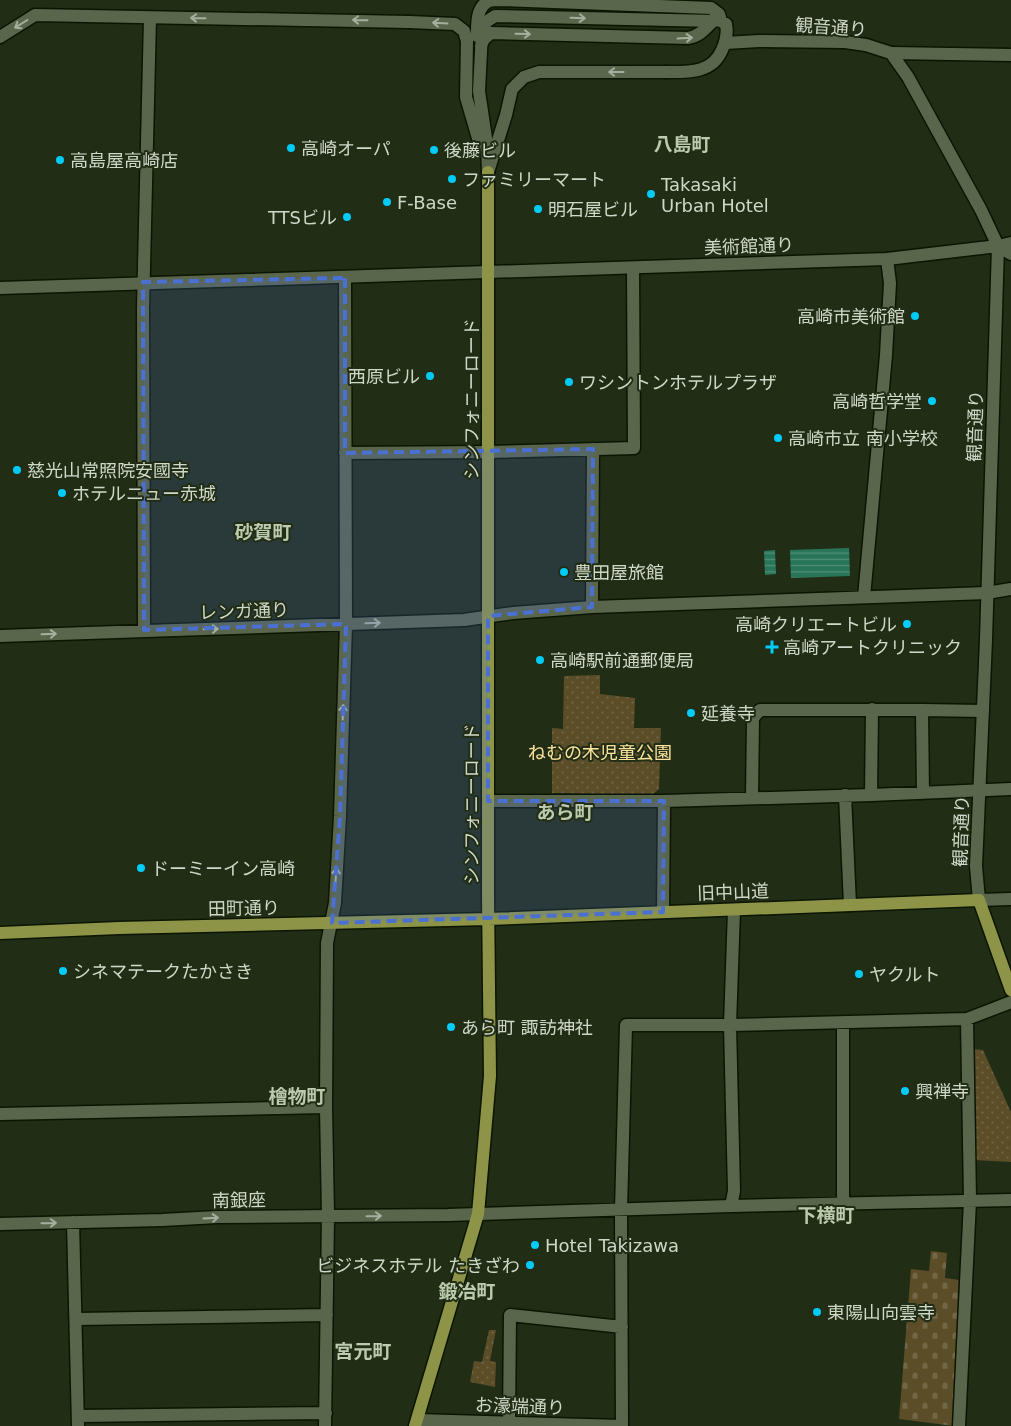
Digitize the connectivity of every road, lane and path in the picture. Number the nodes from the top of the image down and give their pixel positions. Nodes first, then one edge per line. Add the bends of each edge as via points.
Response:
1 (150, 18) junction
2 (717, 21) junction
3 (0, 37) edge
4 (725, 43) junction
5 (481, 46) junction
6 (892, 53) junction
7 (1011, 55) edge
8 (482, 120) junction
9 (488, 172) junction
10 (1005, 244) edge
11 (1011, 254) edge
12 (887, 259) junction
13 (633, 268) junction
14 (488, 271) junction
15 (345, 278) junction
16 (144, 282) junction
17 (0, 288) edge
18 (593, 449) junction
19 (488, 452) junction
20 (345, 453) junction
21 (1011, 589) edge
22 (987, 592) junction
23 (864, 597) junction
24 (592, 607) junction
25 (488, 616) junction
26 (346, 624) junction
27 (144, 630) junction
28 (0, 636) edge
29 (872, 709) junction
30 (922, 710) junction
31 (983, 711) junction
32 (1011, 789) edge
33 (979, 791) junction
34 (923, 793) junction
35 (871, 795) junction
36 (845, 796) junction
37 (752, 798) junction
38 (488, 801) junction
39 (664, 801) junction
40 (1011, 899) edge
41 (979, 900) junction
42 (850, 905) junction
43 (734, 910) junction
44 (663, 912) junction
45 (488, 920) junction
46 (332, 923) junction
47 (0, 933) edge
48 (1011, 990) edge
49 (1011, 1002) edge
50 (967, 1019) junction
51 (843, 1022) junction
52 (730, 1025) junction
53 (326, 1107) junction
54 (0, 1114) edge
55 (1011, 1200) edge
56 (970, 1201) junction
57 (843, 1203) junction
58 (731, 1206) junction
59 (621, 1210) junction
60 (478, 1214) junction
61 (328, 1216) junction
62 (73, 1222) junction
63 (0, 1224) edge
64 (327, 1315) junction
65 (76, 1319) junction
66 (622, 1328) junction
67 (326, 1413) junction
68 (78, 1421) edge
69 (416, 1423) edge
70 (509, 1423) junction
71 (325, 1426) edge
72 (622, 1426) edge
73 (959, 1426) edge

1 -> 3 street via 35,15
9 -> 1 street via 466,98 467,41 464,31 455,24
1 - 16 street
2 - 4 street via 726,24
5 -> 2 street via 490,33 688,38 696,37
5 -> 2 street via 486,22 495,16
2 - 8 street via 720,14 711,8 489,1 478,16 476,46 475,90
4 - 6 street, 観音通り via 845,42
4 -> 9 street via 720,56 702,70 539,72 524,77 512,89
5 - 8 street via 479,91
6 - 7 street
6 - 10 street, 観音通り
8 - 9 street
9 - 14 main road, シンフォニーロード
10 - 11 street
10 - 12 street, 美術館通り
10 - 22 street, 観音通り
12 - 13 street, 美術館通り
12 - 23 street via 890,284 886,355
13 - 14 street, 美術館通り
13 - 18 street via 634,448
14 - 15 street, 美術館通り
14 - 19 main road, シンフォニーロード
15 - 16 street, 美術館通り
15 - 20 street
16 - 17 street, 美術館通り
16 - 27 street
18 - 19 street
18 - 24 street
19 - 20 street
19 - 25 main road, シンフォニーロード
20 - 26 street
21 - 22 street, レンガ通り
22 - 23 street, レンガ通り
22 - 31 street, 観音通り
23 - 24 street, レンガ通り
24 - 25 street, レンガ通り
26 -> 25 street, レンガ通り via 464,620
25 - 38 main road, シンフォニーロード
27 -> 26 street, レンガ通り
46 -> 26 street via 340,816
28 -> 27 street, レンガ通り
29 - 30 street
29 - 35 street
29 - 37 street via 760,710 753,718
30 - 31 street
30 - 34 street
31 - 33 street, 観音通り
32 - 33 street
33 - 34 street
33 - 41 street, 観音通り via 976,866
34 - 35 street
35 - 36 street
36 - 37 street
36 - 42 street
37 - 39 street
38 - 39 street
38 - 45 main road, シンフォニーロード
39 - 44 street
40 - 41 street
41 - 42 main road, 旧中山道
41 - 48 main road, 観音通り
42 - 43 main road, 旧中山道
43 - 44 main road, 旧中山道
43 - 52 street
44 - 45 main road, 旧中山道
45 - 46 main road, 田町通り
45 - 60 main road, シンフォニーロード via 490,1076
46 - 47 main road, 田町通り
46 - 53 street via 327,943
49 - 50 street
50 - 51 street
50 - 56 street
51 - 52 street
51 - 57 street
52 - 58 street via 734,1191
52 - 59 street via 626,1025
53 - 54 street
53 - 61 street
55 - 56 street, 南銀座
56 - 57 street, 南銀座
56 - 73 street
57 - 58 street, 南銀座
58 - 59 street, 南銀座
59 - 60 street, 南銀座
59 - 66 street
61 -> 60 street, 南銀座
60 - 69 main road, シンフォニーロード
62 -> 61 street, 南銀座
61 - 64 street
63 -> 62 street, 南銀座
62 - 65 street
64 - 65 street
64 - 67 street
65 - 68 street
66 - 70 street via 510,1315
66 - 72 street
67 - 68 street
67 - 71 street
69 - 70 street, お濠端通り
70 - 72 street, お濠端通り

